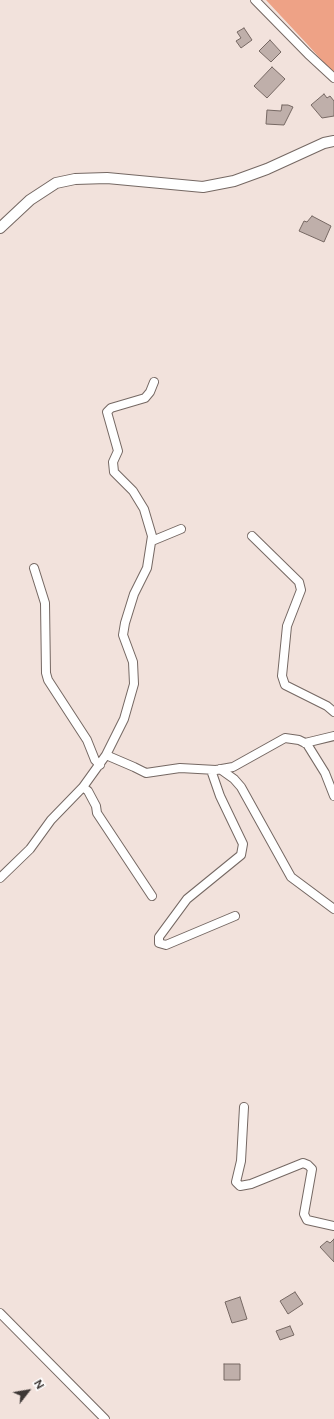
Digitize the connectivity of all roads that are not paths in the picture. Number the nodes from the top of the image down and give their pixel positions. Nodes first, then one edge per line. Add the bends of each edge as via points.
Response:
1 (255, 0) edge
2 (334, 78) edge
3 (334, 141) edge
4 (0, 228) edge
5 (154, 382) dead end
6 (181, 529) dead end
7 (252, 536) dead end
8 (152, 541) junction
9 (34, 568) dead end
10 (334, 712) edge
11 (334, 736) edge
12 (305, 743) junction
13 (106, 755) junction
14 (100, 765) junction
15 (220, 769) junction
16 (211, 770) junction
17 (83, 787) junction
18 (334, 796) edge
19 (0, 878) edge
20 (152, 896) dead end
21 (334, 909) edge
22 (235, 916) dead end
23 (244, 1107) dead end
24 (334, 1226) edge
25 (0, 1314) edge
26 (100, 1417) edge

1 - 2 street
3 - 4 street via 234,181 203,187 107,178 75,178 56,183 30,200
5 - 8 street via 145,398 111,408 107,412 118,451 113,462 114,472 133,491 144,509
6 - 8 street
7 - 10 street via 299,582 301,590 287,626 282,676 285,685
8 - 13 street via 147,568 134,594 123,635 133,662 134,684 124,719
9 - 14 street via 45,603 48,680
11 - 12 street
12 - 15 street via 285,738 233,767
12 - 18 street via 324,773
13 - 14 street
13 - 16 street via 146,773 180,768
14 - 17 street
15 - 16 street
15 - 21 street via 241,788 291,877
16 - 22 street via 220,796 243,844 241,855 187,899 159,937 159,944 166,945
17 - 19 street via 51,820 30,849
17 - 20 street via 88,791 97,813
23 - 24 street via 242,1161 236,1182 240,1186 246,1185 303,1163 308,1165 312,1169 304,1214 307,1220
25 - 26 street

